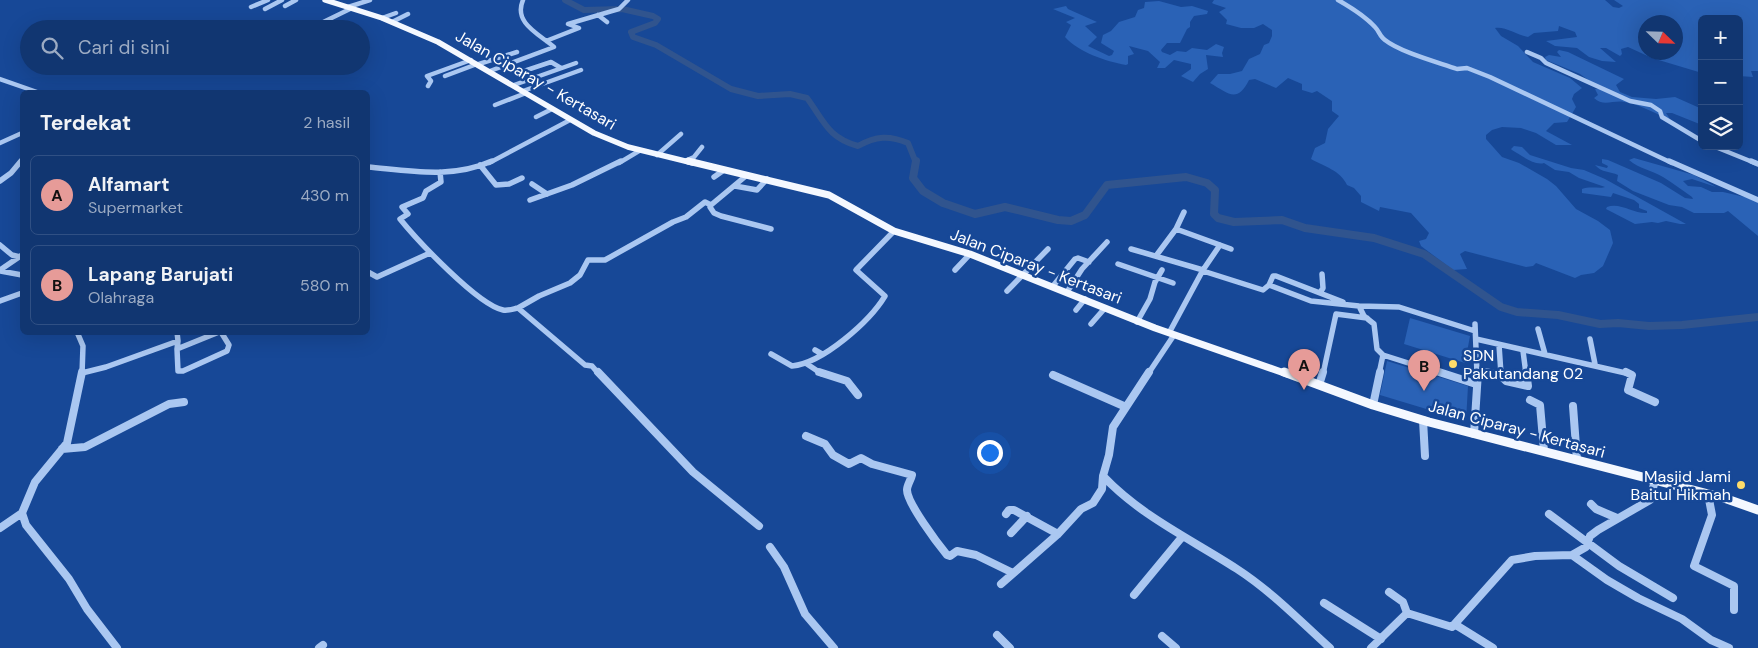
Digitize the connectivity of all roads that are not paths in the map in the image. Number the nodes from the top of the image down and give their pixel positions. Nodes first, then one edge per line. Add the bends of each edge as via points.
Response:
1 (268, 0) edge
2 (282, 0) edge
3 (296, 0) edge
4 (325, 0) edge
5 (370, 0) edge
6 (523, 0) edge
7 (628, 0) edge
8 (1338, 0) edge
9 (285, 6) dead end
10 (251, 7) dead end
11 (350, 8) junction
12 (265, 9) dead end
13 (396, 13) dead end
14 (408, 14) dead end
15 (598, 15) junction
16 (382, 18) junction
17 (324, 20) edge
18 (392, 22) junction
19 (607, 22) dead end
20 (546, 41) junction
21 (517, 52) dead end
22 (1527, 52) dead end
23 (471, 60) junction
24 (512, 63) junction
25 (576, 63) dead end
26 (478, 64) junction
27 (561, 68) junction
28 (581, 70) dead end
29 (490, 71) junction
30 (524, 71) junction
31 (570, 74) junction
32 (445, 76) dead end
33 (535, 78) junction
34 (0, 79) edge
35 (577, 79) dead end
36 (514, 85) junction
37 (428, 86) dead end
38 (31, 90) edge
39 (525, 92) junction
40 (495, 105) dead end
41 (552, 109) junction
42 (536, 117) dead end
43 (570, 120) junction
44 (20, 134) edge
45 (681, 134) dead end
46 (1698, 139) edge
47 (0, 143) edge
48 (702, 147) dead end
49 (1723, 150) edge
50 (639, 151) junction
51 (657, 155) junction
52 (684, 161) junction
53 (20, 162) edge
54 (1758, 164) edge
55 (480, 165) junction
56 (370, 167) edge
57 (724, 170) junction
58 (440, 172) junction
59 (747, 175) junction
60 (522, 178) dead end
61 (767, 179) junction
62 (723, 180) dead end
63 (0, 181) edge
64 (532, 184) dead end
65 (735, 186) junction
66 (547, 194) junction
67 (530, 200) dead end
68 (1758, 200) edge
69 (711, 205) junction
70 (1184, 212) dead end
71 (771, 229) dead end
72 (1176, 229) junction
73 (894, 231) junction
74 (1107, 242) dead end
75 (0, 245) edge
76 (1220, 245) junction
77 (1048, 249) dead end
78 (1131, 249) dead end
79 (1231, 249) dead end
80 (430, 253) junction
81 (970, 254) junction
82 (20, 256) edge
83 (1156, 256) junction
84 (20, 257) edge
85 (1089, 262) junction
86 (1118, 264) dead end
87 (0, 270) edge
88 (955, 270) dead end
89 (1162, 270) dead end
90 (1203, 270) junction
91 (370, 273) edge
92 (1024, 274) junction
93 (1322, 274) dead end
94 (20, 275) edge
95 (1156, 277) junction
96 (1174, 283) dead end
97 (1269, 285) junction
98 (1053, 286) junction
99 (1007, 292) dead end
100 (1067, 292) junction
101 (1320, 293) junction
102 (20, 294) edge
103 (1085, 299) junction
104 (0, 301) edge
105 (1351, 305) junction
106 (1359, 306) junction
107 (518, 308) junction
108 (1105, 308) junction
109 (1076, 310) dead end
110 (1367, 318) junction
111 (1138, 322) junction
112 (1091, 324) dead end
113 (1538, 329) dead end
114 (1172, 334) junction
115 (79, 335) edge
116 (177, 335) edge
117 (212, 335) edge
118 (222, 335) edge
119 (1476, 339) junction
120 (1590, 340) dead end
121 (178, 341) junction
122 (1499, 345) junction
123 (177, 349) junction
124 (815, 350) dead end
125 (1523, 351) junction
126 (771, 354) dead end
127 (822, 354) junction
128 (1545, 354) junction
129 (1383, 355) junction
130 (806, 364) junction
131 (1595, 364) junction
132 (1477, 370) junction
133 (82, 373) junction
134 (1053, 376) dead end
135 (1501, 376) junction
136 (1476, 384) junction
137 (1319, 386) junction
138 (858, 395) dead end
139 (1530, 400) dead end
140 (184, 402) dead end
141 (1655, 402) dead end
142 (1373, 405) junction
143 (1573, 406) dead end
144 (1126, 407) junction
145 (1423, 420) junction
146 (1474, 434) junction
147 (806, 436) dead end
148 (62, 449) junction
149 (1544, 451) junction
150 (1424, 456) dead end
151 (1577, 460) junction
152 (1103, 476) junction
153 (1655, 480) junction
154 (1708, 494) junction
155 (1591, 504) dead end
156 (1758, 510) edge
157 (22, 513) junction
158 (1006, 514) dead end
159 (1549, 514) dead end
160 (1027, 516) junction
161 (1617, 518) junction
162 (758, 526) dead end
163 (0, 528) edge
164 (1011, 533) dead end
165 (1058, 534) junction
166 (1182, 536) junction
167 (1586, 542) junction
168 (770, 547) dead end
169 (1572, 555) junction
170 (1013, 573) junction
171 (1001, 584) dead end
172 (1389, 592) dead end
173 (1134, 595) dead end
174 (1673, 598) dead end
175 (1324, 603) dead end
176 (1734, 610) dead end
177 (1407, 613) junction
178 (1456, 625) junction
179 (997, 635) dead end
180 (1162, 636) dead end
181 (1381, 639) junction
182 (1726, 647) edge
183 (117, 648) edge
184 (834, 648) edge
185 (1010, 648) edge
186 (1176, 648) edge
187 (1330, 648) edge
188 (1371, 648) edge
189 (1493, 648) edge

1 - 10 street
2 - 12 street
3 - 9 street
4 - 11 main road, Jalan Ciparay - Kertasari
5 - 11 street
6 - 20 street via 520,6 523,21
7 - 15 street via 620,8
8 - 68 street via 1358,11 1383,39 1393,45 1457,69 1467,68 1490,76 1650,154
11 - 16 main road, Jalan Ciparay - Kertasari
11 - 17 street
13 - 16 street
14 - 18 street
15 - 19 street
15 - 20 street via 568,24 580,28
16 - 18 main road, Jalan Ciparay - Kertasari
18 - 23 main road, Jalan Ciparay - Kertasari
20 - 24 street via 553,48
21 - 26 street
22 - 46 street via 1630,101 1651,105 1660,111 1662,118
23 - 26 main road, Jalan Ciparay - Kertasari
23 - 37 street via 427,76
24 - 29 street
24 - 30 street
25 - 27 street
26 - 29 main road, Jalan Ciparay - Kertasari
26 - 32 street
27 - 30 street via 551,62
27 - 33 street
28 - 31 street
29 - 36 main road, Jalan Ciparay - Kertasari
30 - 33 street
31 - 35 street
31 - 39 street
33 - 36 street
34 - 38 street
36 - 39 main road, Jalan Ciparay - Kertasari
39 - 40 street
39 - 41 main road, Jalan Ciparay - Kertasari
41 - 42 street
41 - 43 main road, Jalan Ciparay - Kertasari
43 - 50 main road, Jalan Ciparay - Kertasari
43 - 55 street
44 - 47 street
45 - 51 street
48 - 52 street via 694,157
49 - 54 street
50 - 51 main road, Jalan Ciparay - Kertasari
50 - 66 street via 615,165
51 - 52 main road, Jalan Ciparay - Kertasari
52 - 57 main road, Jalan Ciparay - Kertasari
53 - 63 street
55 - 58 street via 461,171
55 - 60 street via 496,185
56 - 58 street
57 - 59 main road, Jalan Ciparay - Kertasari
57 - 62 street via 714,177
58 - 80 street via 441,182 426,191 423,198 402,207 408,214 400,219
59 - 61 main road, Jalan Ciparay - Kertasari
59 - 65 street
61 - 65 street via 757,190
61 - 73 main road, Jalan Ciparay - Kertasari via 829,195
64 - 66 street
65 - 69 street
66 - 67 street
69 - 71 street via 714,213 721,216
69 - 107 street via 705,202 686,217 605,260 586,260 587,264 576,279
70 - 72 street
72 - 76 street
72 - 83 street
73 - 81 main road, Jalan Ciparay - Kertasari
73 - 127 street via 856,270 885,296 882,302 847,336
74 - 85 street
75 - 82 street via 12,256
76 - 79 street
76 - 90 street
77 - 92 street
78 - 83 street
80 - 91 street via 378,277
80 - 107 street via 476,294 502,310
81 - 88 street
81 - 92 main road, Jalan Ciparay - Kertasari
83 - 90 street
84 - 87 street
85 - 98 street via 1075,259
85 - 100 street
86 - 95 street
87 - 94 street
89 - 95 street
90 - 97 street via 1260,290
90 - 114 street
92 - 98 main road, Jalan Ciparay - Kertasari
92 - 99 street
93 - 101 street
95 - 96 street
95 - 111 street
97 - 101 street via 1276,276
97 - 105 street via 1311,301
98 - 100 main road, Jalan Ciparay - Kertasari
100 - 103 main road, Jalan Ciparay - Kertasari
101 - 105 street
102 - 104 street
103 - 108 main road, Jalan Ciparay - Kertasari
103 - 109 street
105 - 106 street
106 - 110 street
106 - 119 street via 1399,307 1475,327
107 - 162 street via 600,373 693,472
108 - 111 main road, Jalan Ciparay - Kertasari
108 - 112 street
110 - 129 street via 1375,327 1378,349
110 - 137 street via 1336,314
111 - 114 main road, Jalan Ciparay - Kertasari
113 - 128 street
114 - 137 main road, Jalan Ciparay - Kertasari
114 - 144 street
115 - 133 street via 83,346
116 - 121 street
117 - 123 street
118 - 123 street via 229,346 228,351 183,371 178,371
119 - 122 street
119 - 132 street
120 - 131 street
121 - 123 street
121 - 133 street
122 - 125 street
122 - 135 street
124 - 127 street
125 - 128 street
125 - 135 street via 1528,386 1506,381
126 - 130 street via 794,367
127 - 130 street
128 - 131 street
129 - 136 street
129 - 142 street
130 - 138 street via 820,373 847,381
131 - 141 street via 1629,373 1632,379 1628,390
132 - 135 street
132 - 136 street
133 - 148 street via 71,428
134 - 144 street
136 - 146 street
137 - 142 main road, Jalan Ciparay - Kertasari
139 - 149 street via 1540,406
140 - 148 street via 168,404 86,447
142 - 145 main road, Jalan Ciparay - Kertasari
143 - 151 street
144 - 152 street via 1113,427
145 - 146 main road, Jalan Ciparay - Kertasari
145 - 150 street
146 - 149 main road, Jalan Ciparay - Kertasari
147 - 170 street via 825,444 833,455 849,464 859,457 912,475 909,496 947,554 950,556 961,551
148 - 157 street via 35,482
149 - 151 main road, Jalan Ciparay - Kertasari
151 - 153 main road, Jalan Ciparay - Kertasari
152 - 165 street via 1102,489 1093,503 1081,509
152 - 166 street via 1144,512
153 - 154 main road, Jalan Ciparay - Kertasari
153 - 161 street via 1650,500
154 - 156 main road, Jalan Ciparay - Kertasari
154 - 176 street via 1712,515 1694,566 1734,586
155 - 161 street
157 - 163 street
157 - 183 street via 26,524
158 - 160 street via 1011,509
159 - 167 street
160 - 164 street
160 - 165 street
161 - 167 street
165 - 170 street
166 - 173 street
166 - 187 street via 1240,571
167 - 169 street via 1586,547
167 - 174 street
168 - 184 street via 802,610
169 - 178 street via 1512,560 1462,614
169 - 182 street via 1607,580 1682,619
170 - 171 street
172 - 177 street via 1404,602
175 - 181 street
177 - 178 street via 1450,627
177 - 181 street
178 - 189 street
179 - 185 street
180 - 186 street
181 - 188 street

